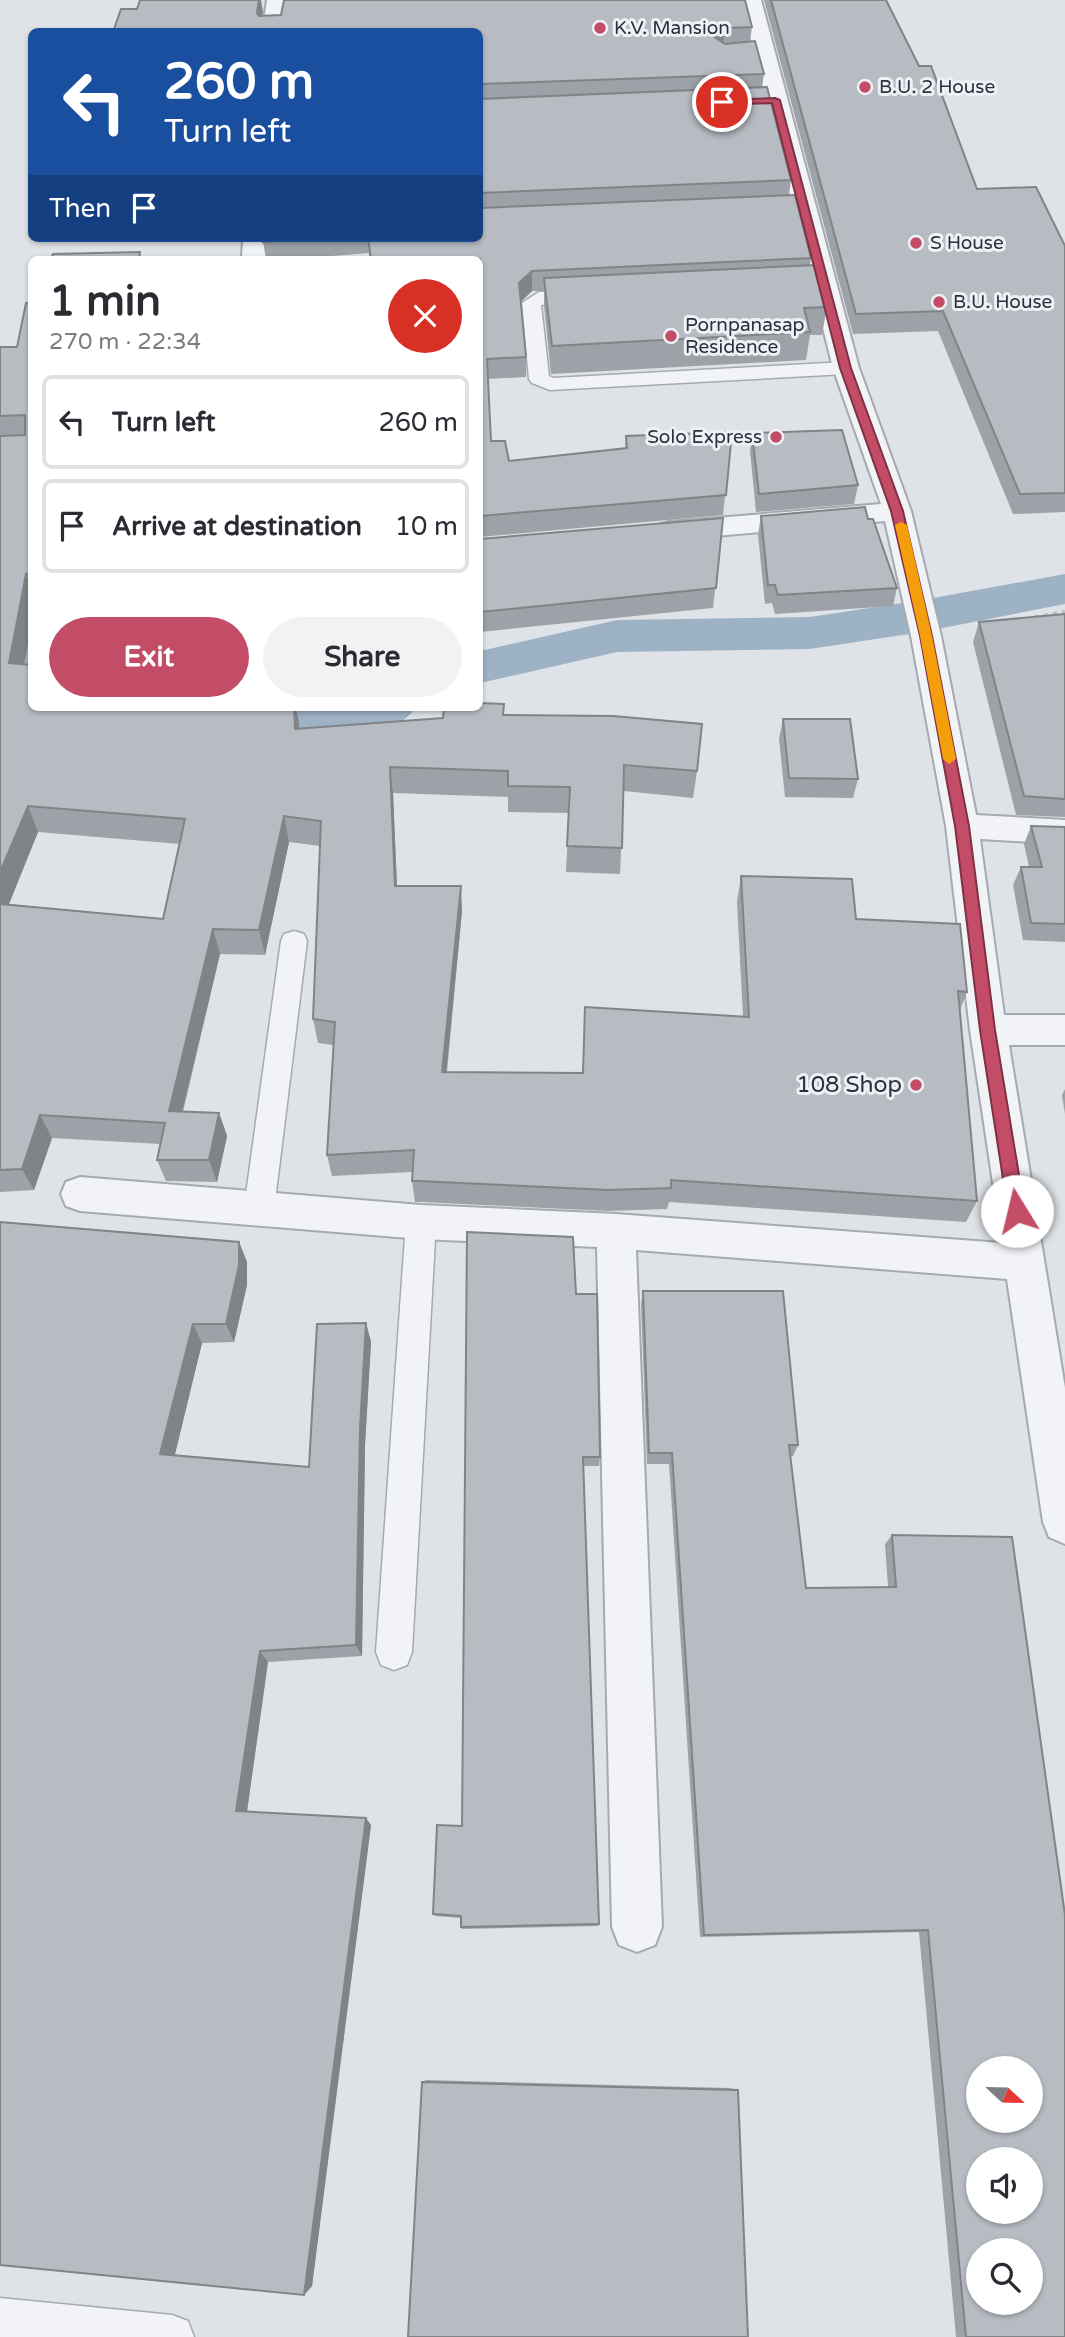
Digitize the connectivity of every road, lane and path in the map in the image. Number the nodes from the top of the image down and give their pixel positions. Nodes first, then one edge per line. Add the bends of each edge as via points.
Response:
1 (277, 0) edge
2 (751, 0) edge
3 (273, 28) edge
4 (610, 295) edge
5 (846, 368) junction
6 (897, 511) junction
7 (647, 533) edge
8 (1065, 612) edge
9 (1027, 619) edge
10 (962, 826) junction
11 (1065, 832) edge
12 (295, 941) dead end
13 (988, 1030) junction
14 (1065, 1030) edge
15 (80, 1194) dead end
16 (259, 1209) junction
17 (421, 1222) junction
18 (616, 1231) junction
19 (1025, 1263) junction
20 (1065, 1522) edge
21 (394, 1652) dead end
22 (637, 1927) dead end
23 (0, 2320) edge
24 (172, 2337) edge

1 - 3 street
2 - 5 street via 769,101 818,287
4 - 5 lane via 539,298 530,303 539,379 566,385
5 - 6 street
6 - 7 street
6 - 10 street
8 - 9 path
10 - 11 street
10 - 13 street
12 - 16 lane
13 - 14 street
13 - 19 street
15 - 16 street
16 - 17 street
17 - 18 street
17 - 21 lane
18 - 19 street
18 - 22 street
19 - 20 street
23 - 24 lane

